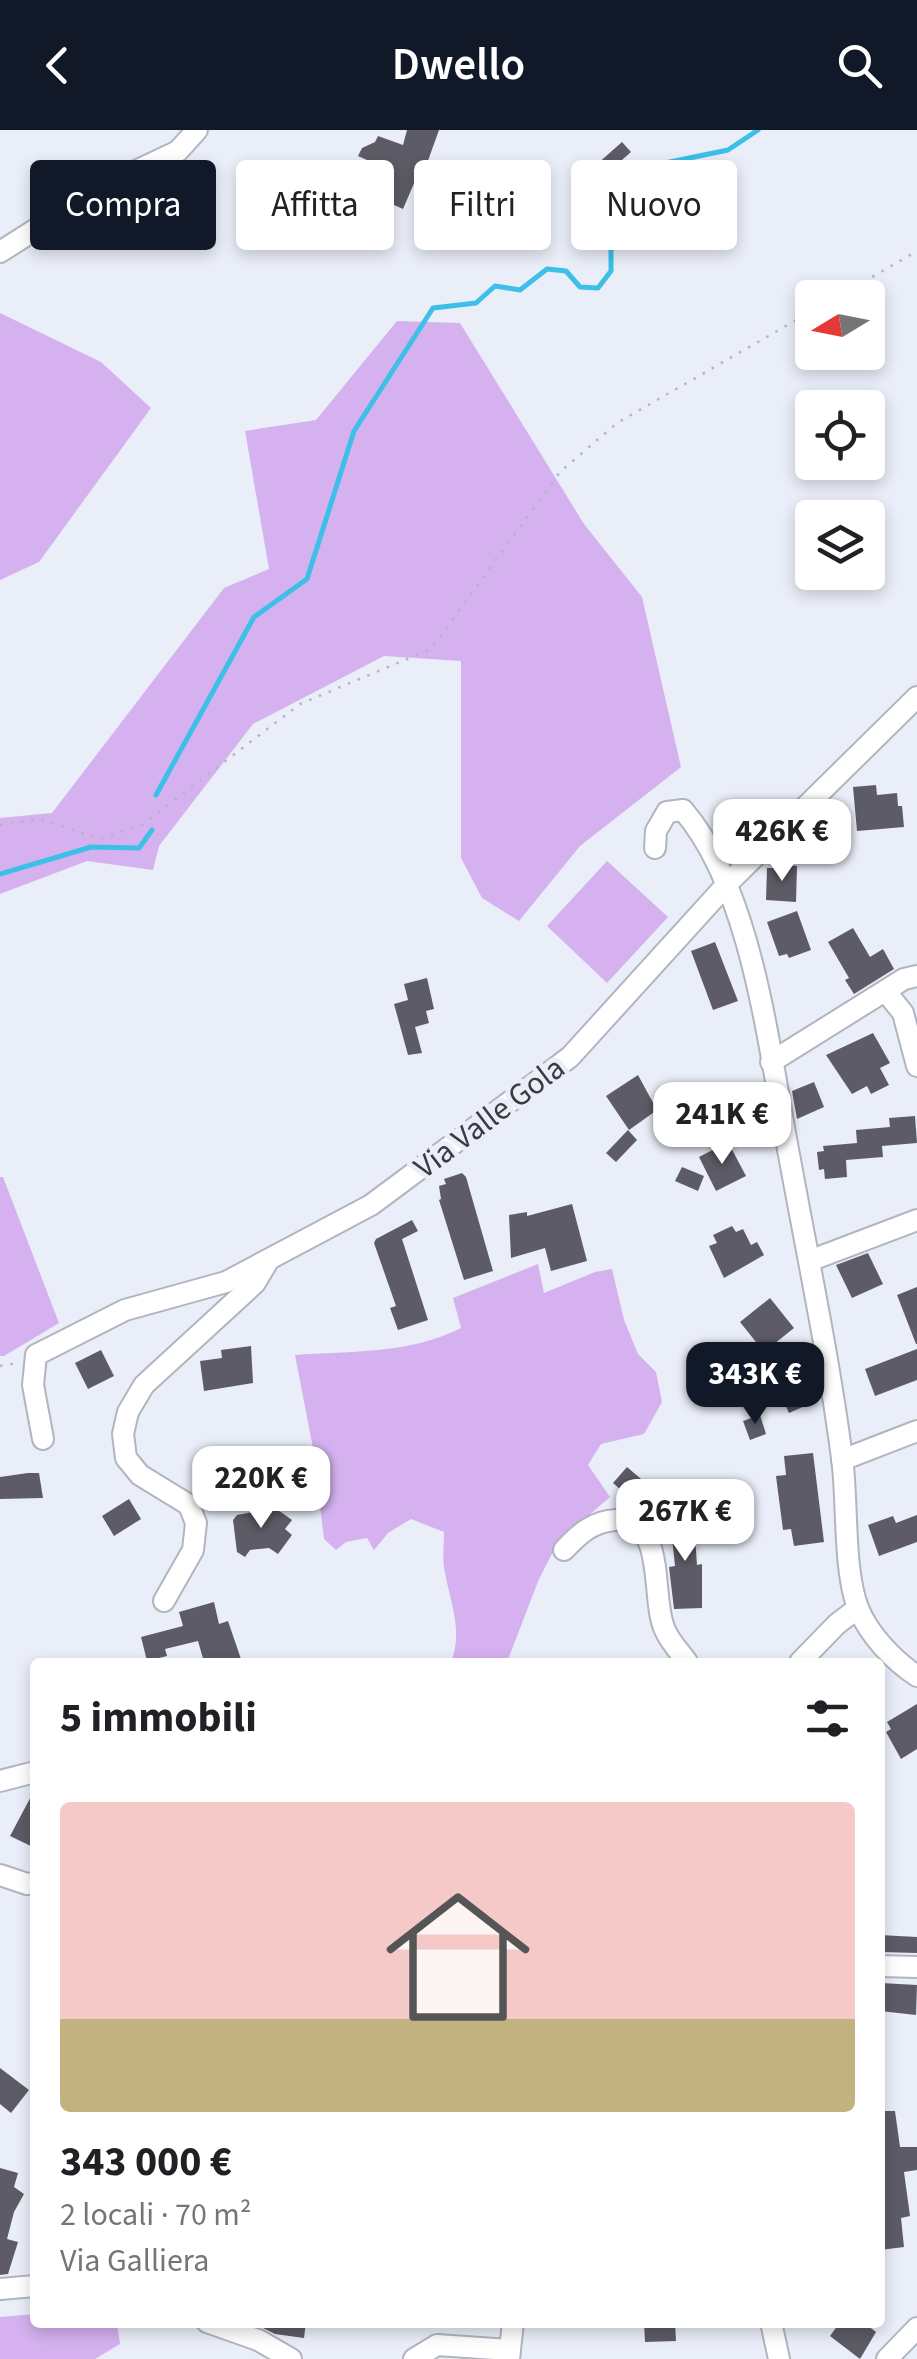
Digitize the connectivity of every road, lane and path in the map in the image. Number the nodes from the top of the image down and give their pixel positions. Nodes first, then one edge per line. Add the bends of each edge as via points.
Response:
1 (198, 130) edge
2 (917, 251) edge
3 (0, 252) edge
4 (867, 280) edge
5 (795, 321) edge
6 (917, 696) edge
7 (0, 825) edge
8 (655, 848) dead end
9 (728, 883) junction
10 (917, 976) edge
11 (887, 992) junction
12 (771, 1062) junction
13 (917, 1066) edge
14 (917, 1220) edge
15 (268, 1260) junction
16 (809, 1261) junction
17 (917, 1431) edge
18 (42, 1439) dead end
19 (842, 1460) junction
20 (564, 1550) dead end
21 (164, 1601) dead end
22 (858, 1608) junction
23 (684, 1658) edge
24 (804, 1658) edge
25 (917, 1676) edge
26 (30, 1773) edge
27 (0, 1781) edge
28 (0, 1874) edge
29 (30, 1884) edge
30 (885, 1966) edge
31 (917, 1967) edge
32 (30, 2286) edge
33 (0, 2289) edge
34 (224, 2328) edge
35 (512, 2328) edge
36 (772, 2328) edge
37 (917, 2328) edge
38 (509, 2354) edge
39 (291, 2359) edge
40 (414, 2359) edge
41 (779, 2359) edge
42 (887, 2359) edge

1 - 3 street via 178,152 104,186
2 - 4 path
5 - 7 path via 617,423 560,472 431,649 300,704 142,825 100,838 42,818
6 - 9 street, Via Valle Gola
8 - 9 street via 667,812 683,810
9 - 12 street
9 - 15 street, Via Valle Gola via 570,1058 371,1205
10 - 11 street
11 - 12 street
11 - 13 street via 902,1013
12 - 16 street
14 - 16 street
15 - 18 street, Via Valle Gola via 226,1282 124,1310 36,1355 32,1386
15 - 21 street via 256,1283 144,1386 128,1412 126,1458 140,1475 190,1505 196,1523 193,1550
16 - 19 street
17 - 19 street
19 - 22 street
20 - 23 street via 603,1521 623,1520 643,1531 652,1548 664,1629
22 - 24 street
22 - 25 street via 884,1649
26 - 27 street
28 - 29 street
30 - 31 street
32 - 33 street
34 - 39 street
35 - 38 street
36 - 41 street
37 - 42 street
38 - 40 street via 438,2345

